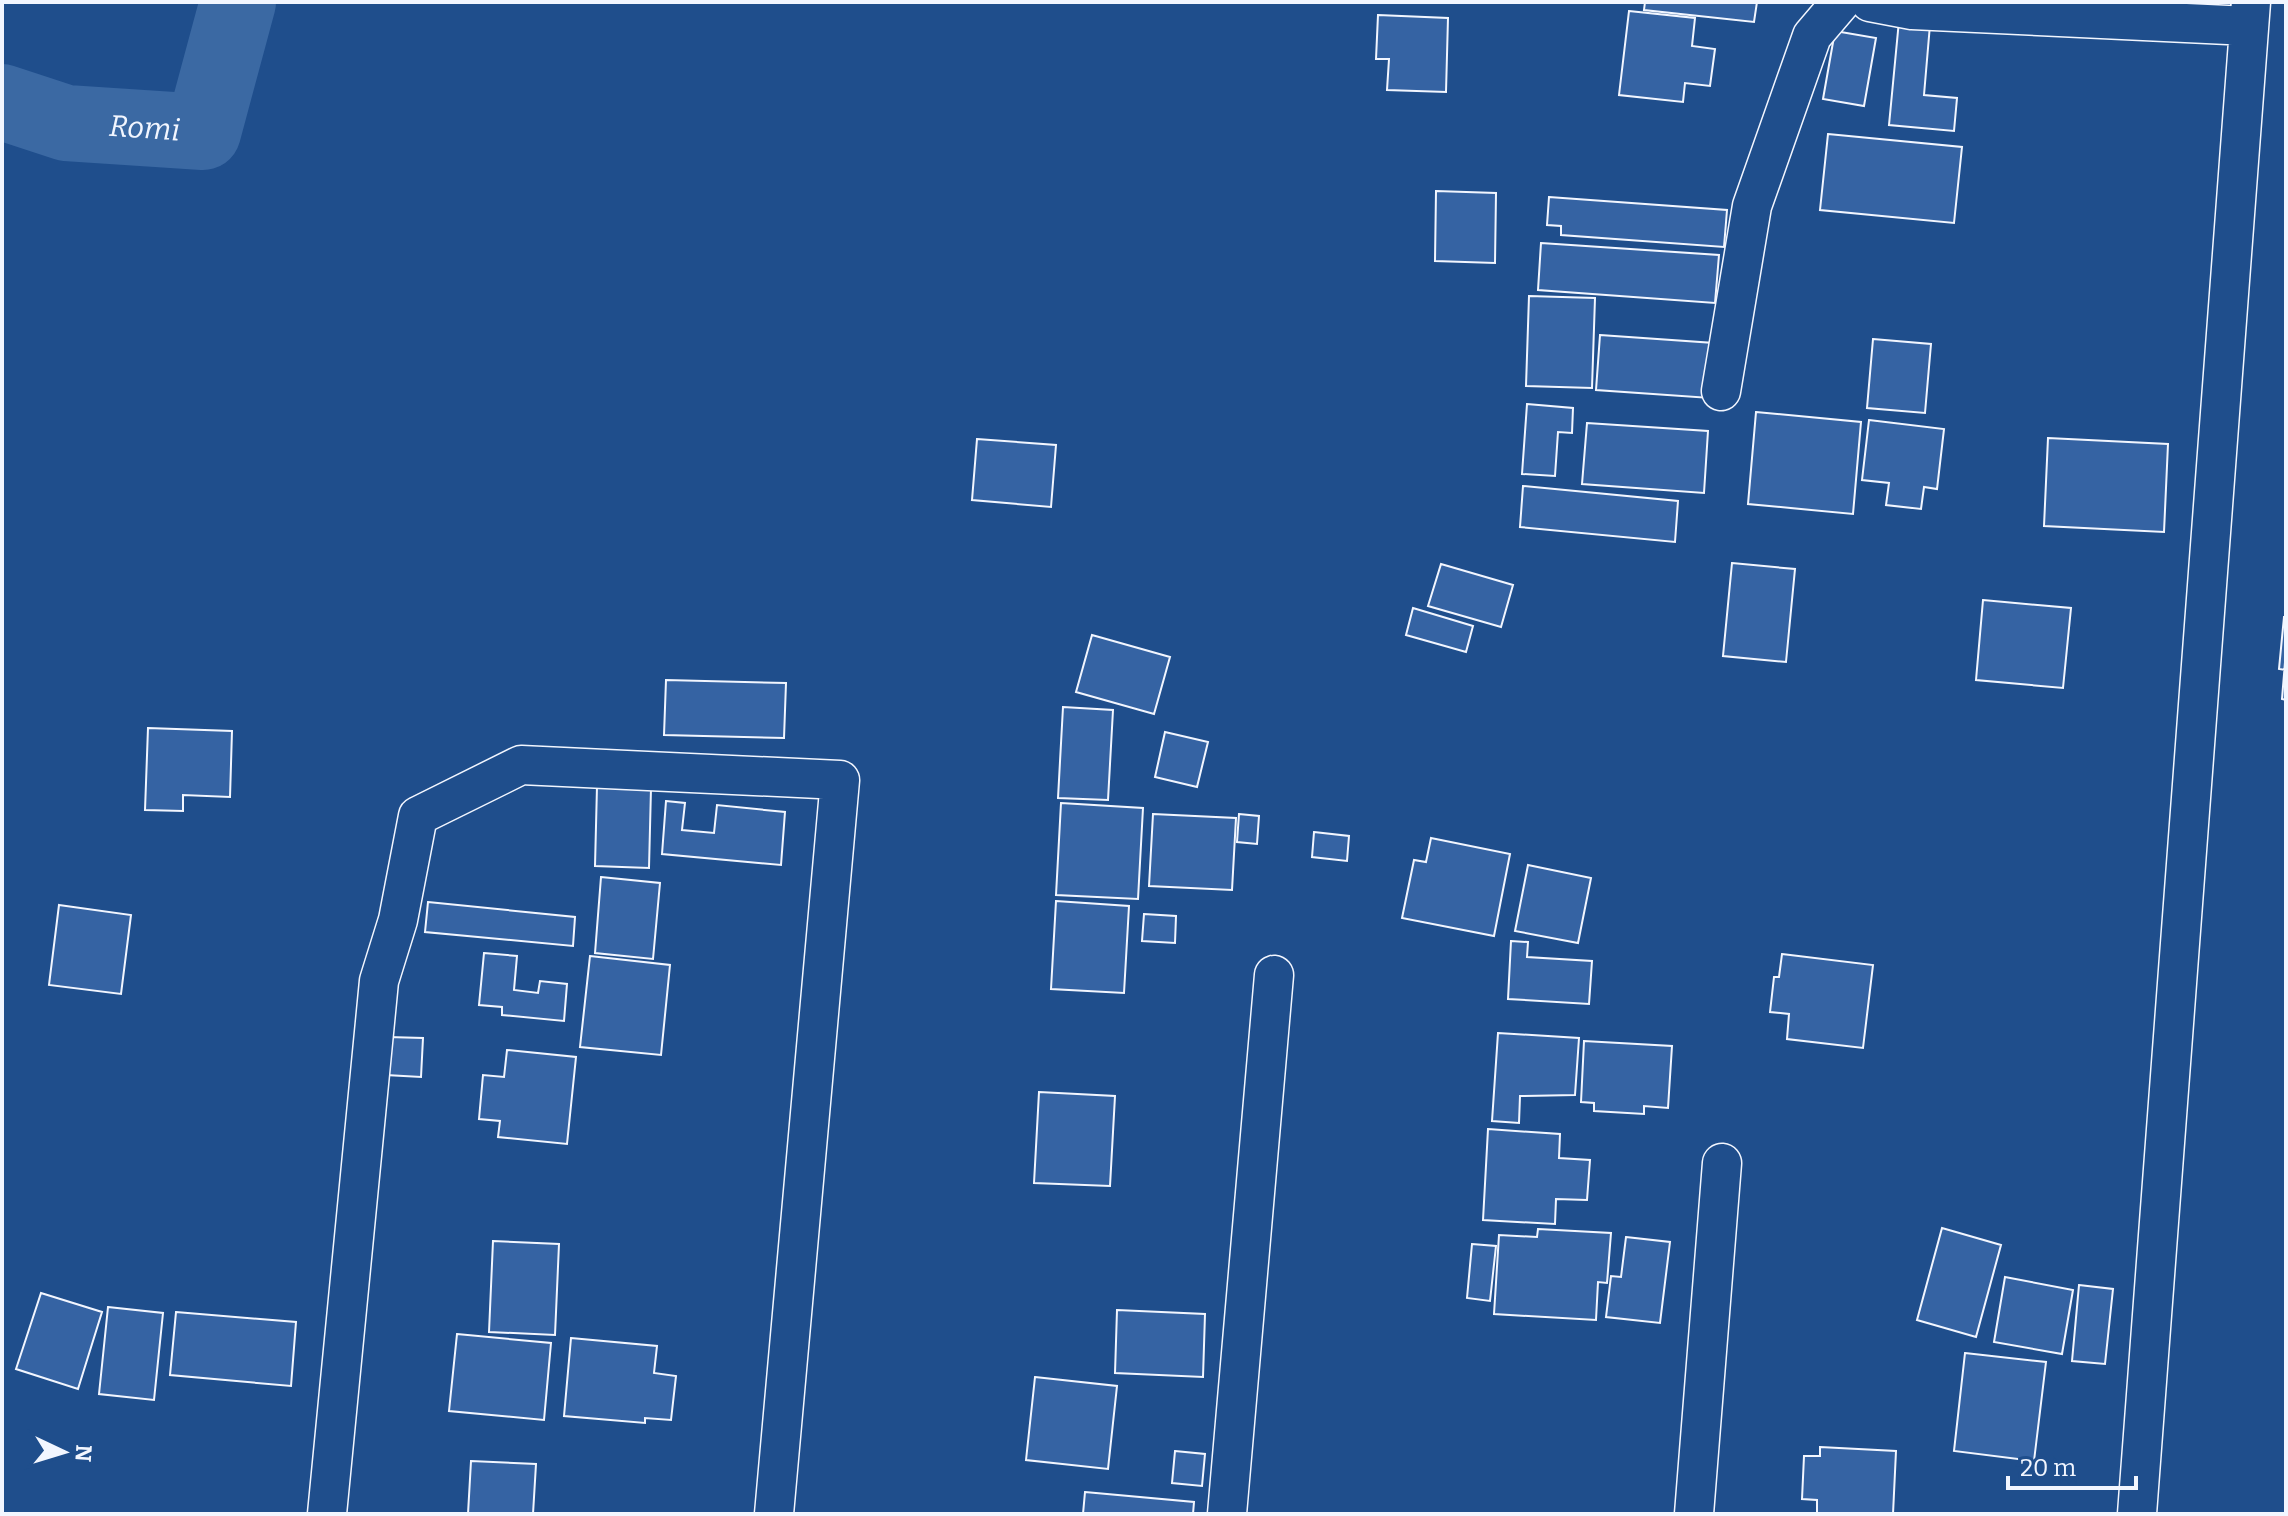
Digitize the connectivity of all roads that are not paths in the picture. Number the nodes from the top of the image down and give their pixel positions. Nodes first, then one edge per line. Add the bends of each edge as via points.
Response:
1 (1841, 2) edge
2 (1870, 2) edge
3 (2250, 14) edge
4 (1721, 391) dead end
5 (1274, 975) dead end
6 (1722, 1163) dead end
7 (327, 1514) edge
8 (774, 1514) edge
9 (1227, 1514) edge
10 (1694, 1514) edge
11 (2137, 1514) edge

1 - 4 street via 1812,36 1752,206
2 - 3 street via 1912,10
3 - 11 street
5 - 9 street
6 - 10 street
7 - 8 street via 379,981 398,920 418,816 521,765 840,780

